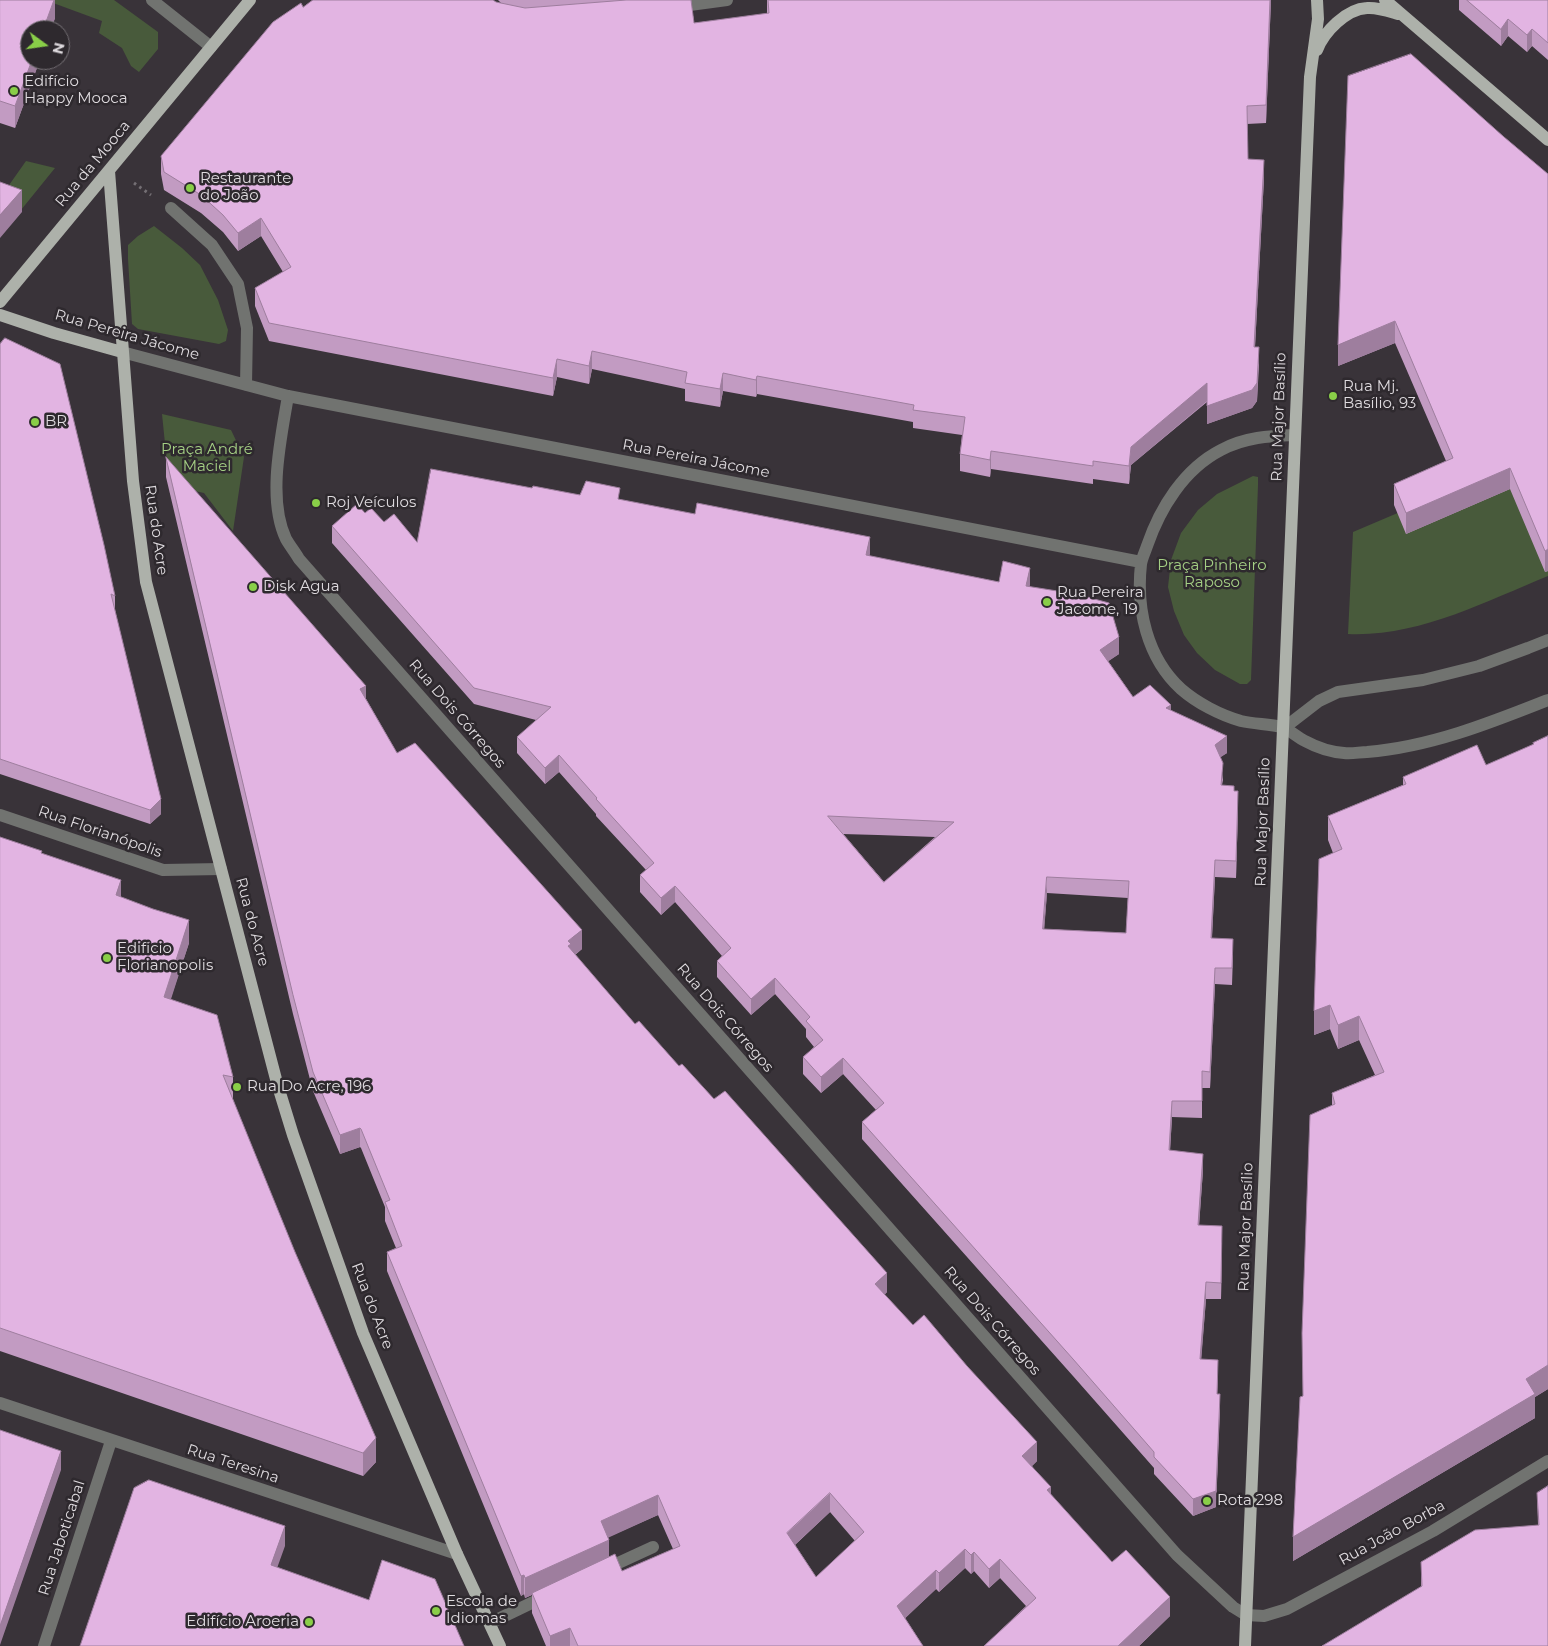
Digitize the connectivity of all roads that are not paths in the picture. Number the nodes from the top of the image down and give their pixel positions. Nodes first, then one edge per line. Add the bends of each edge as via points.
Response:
1 (152, 0) edge
2 (250, 0) edge
3 (727, 0) edge
4 (1317, 0) edge
5 (1385, 0) edge
6 (658, 8) edge
7 (1403, 16) junction
8 (211, 47) junction
9 (1310, 77) junction
10 (1548, 140) edge
11 (110, 169) junction
12 (171, 208) road end
13 (0, 302) edge
14 (0, 315) edge
15 (122, 352) junction
16 (246, 385) junction
17 (288, 396) junction
18 (1295, 435) junction
19 (1141, 562) junction
20 (1548, 640) edge
21 (1548, 700) edge
22 (1284, 728) junction
23 (0, 815) edge
24 (221, 869) junction
25 (0, 1403) edge
26 (111, 1441) junction
27 (1548, 1461) edge
28 (653, 1547) dead end
29 (457, 1554) junction
30 (590, 1576) edge
31 (554, 1593) edge
32 (1246, 1615) junction
33 (490, 1623) junction
34 (44, 1646) edge
35 (500, 1646) edge
36 (1244, 1646) edge

1 - 8 street
2 - 8 main road, Rua da Mooca
3 - 6 street
4 - 9 main road, Rua Major Basílio via 1318,19
5 - 7 main road
7 - 9 main road via 1375,8 1353,12 1324,37 1314,58
7 - 10 main road
8 - 11 main road, Rua da Mooca
9 - 18 main road, Rua Major Basílio
11 - 13 main road, Rua da Mooca
11 - 15 main road, Rua do Acre
12 - 16 street via 212,245 238,284 248,328
14 - 15 main road, Rua Pereira Jácome
15 - 16 street, Rua Pereira Jácome
15 - 24 main road, Rua do Acre via 146,582
16 - 17 street, Rua Pereira Jácome
17 - 19 street, Rua Pereira Jácome
17 - 32 street, Rua Dois Córregos via 276,482 279,514 286,538 299,559 1177,1555
18 - 19 street via 1258,437 1237,443 1200,464 1171,495 1151,532
18 - 22 main road, Rua Major Basílio
19 - 22 street via 1140,595 1144,625 1163,668 1181,689 1203,704 1241,721
20 - 22 street via 1479,666 1423,680 1338,692 1319,701
21 - 22 street via 1440,738 1383,750 1344,753 1325,749
22 - 32 main road, Rua Major Basílio
23 - 24 street, Rua Florianópolis via 163,870
24 - 29 main road, Rua do Acre via 292,1135 363,1333
25 - 26 street, Rua Teresina
26 - 29 street, Rua Teresina
26 - 34 street, Rua Jaboticabal
27 - 32 street, Rua João Borba via 1433,1531 1287,1609 1264,1616
28 - 30 street
29 - 33 main road, Rua do Acre
31 - 33 street
32 - 36 main road, Rua Major Basílio
33 - 35 main road, Rua do Acre

